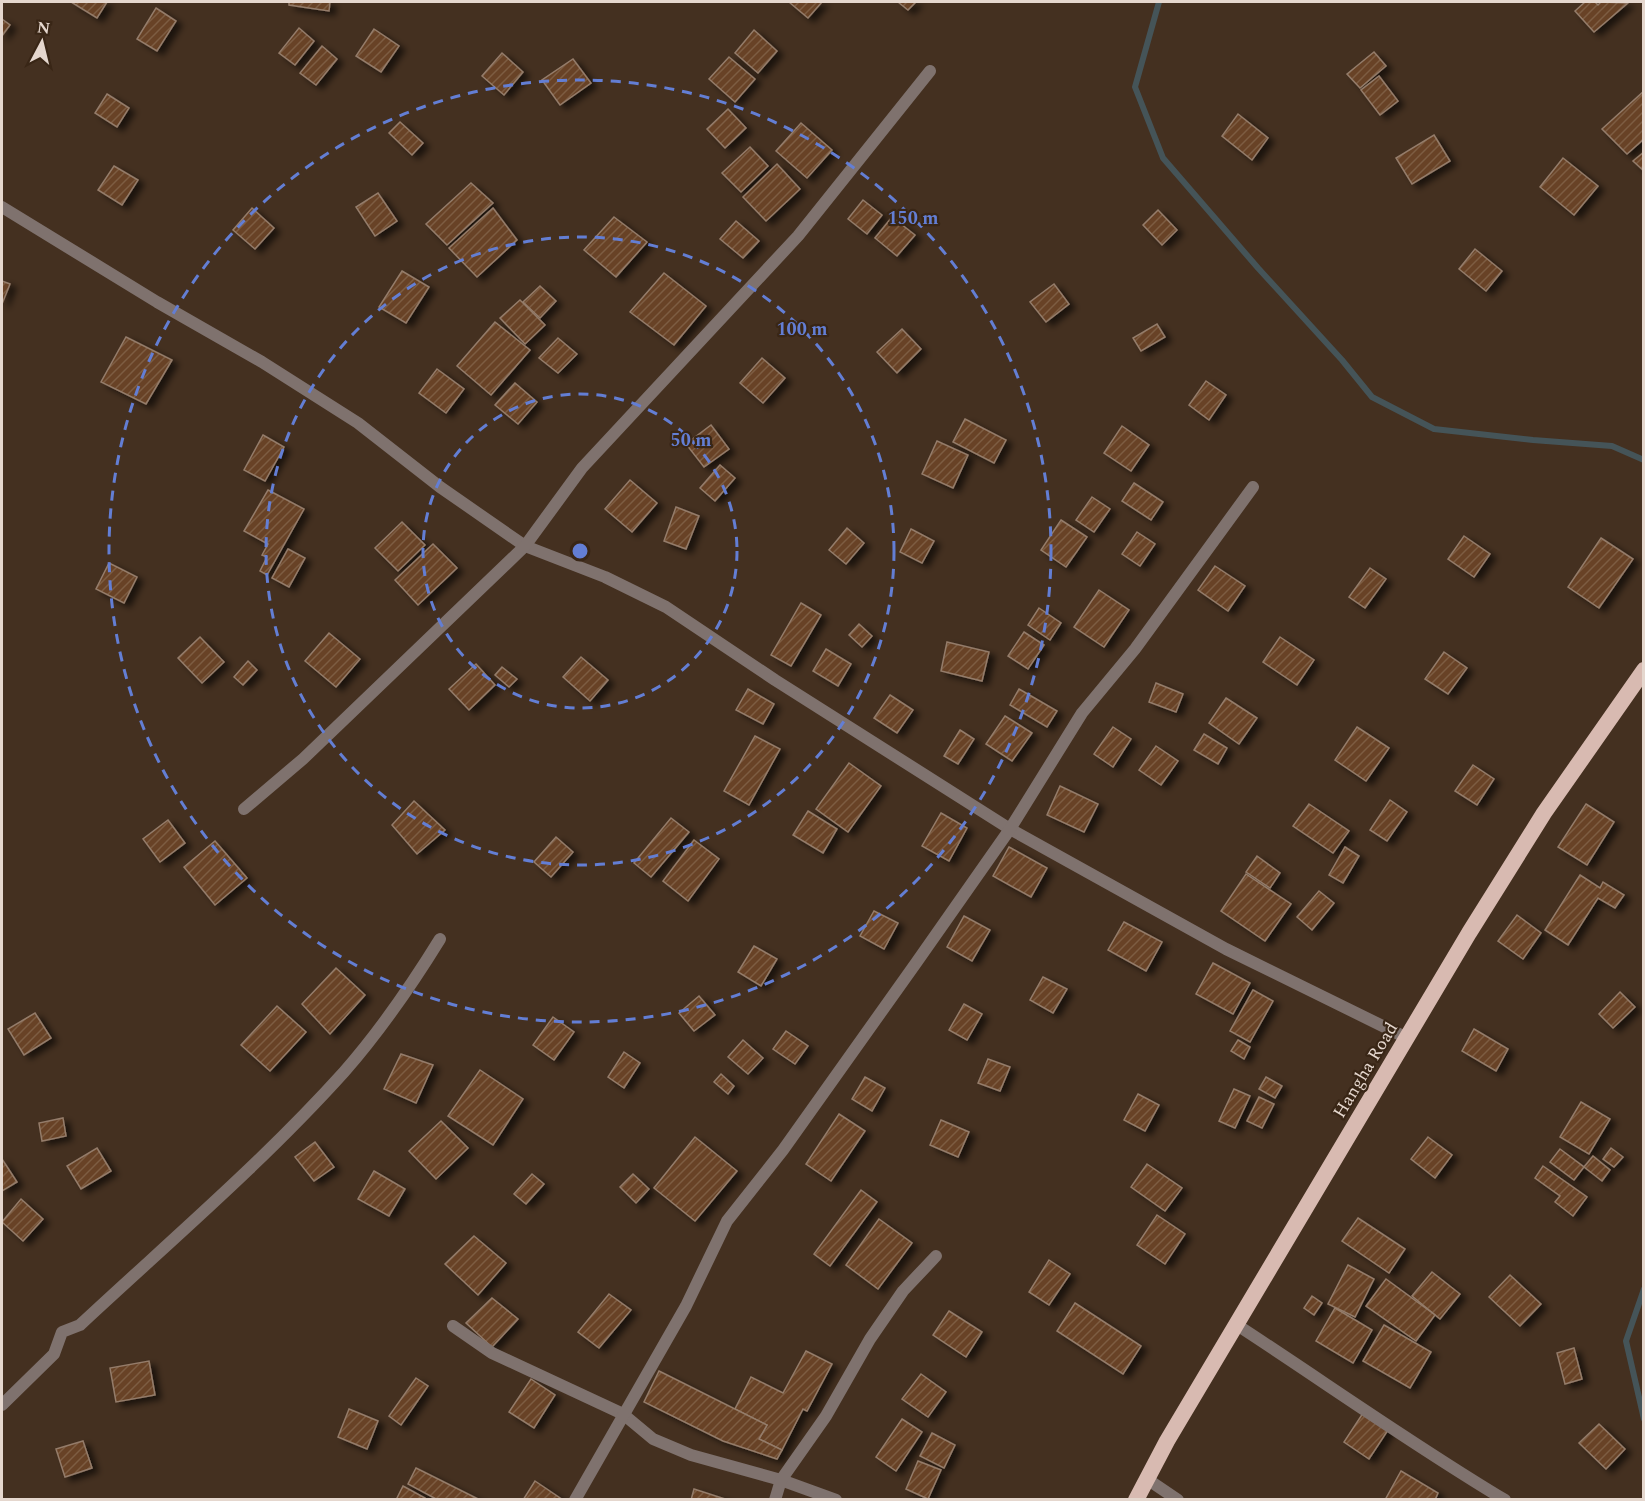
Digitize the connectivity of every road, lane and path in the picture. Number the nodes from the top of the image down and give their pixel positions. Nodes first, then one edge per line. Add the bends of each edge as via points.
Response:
1 (930, 70) dead end
2 (2, 207) edge
3 (1253, 487) dead end
4 (525, 546) junction
5 (1644, 670) edge
6 (244, 809) dead end
7 (1010, 829) junction
8 (440, 939) dead end
9 (1407, 1038) junction
10 (936, 1256) dead end
11 (1237, 1325) junction
12 (453, 1326) dead end
13 (2, 1405) edge
14 (623, 1414) junction
15 (1147, 1479) junction
16 (781, 1480) junction
17 (575, 1500) edge
18 (775, 1500) edge
19 (836, 1500) edge
20 (1136, 1500) edge
21 (1178, 1500) edge
22 (1505, 1500) edge

1 - 4 street via 798,236 582,468
2 - 4 street via 358,423
3 - 7 street via 1135,649 1082,713
4 - 6 street via 303,759
4 - 7 street via 605,577 666,607
5 - 9 highway, Hangha Road via 1544,813
7 - 9 street via 1226,949
7 - 14 street via 783,1150 727,1221 686,1306
8 - 13 street via 402,999 345,1071 80,1325 62,1332 54,1354
9 - 11 highway, Hangha Road
10 - 16 street via 896,1300 826,1416
11 - 15 highway, Hangha Road
11 - 22 street
12 - 14 street via 492,1353
14 - 16 street via 653,1439 691,1455
14 - 17 street
15 - 20 highway, Hangha Road
15 - 21 street
16 - 18 street
16 - 19 street

